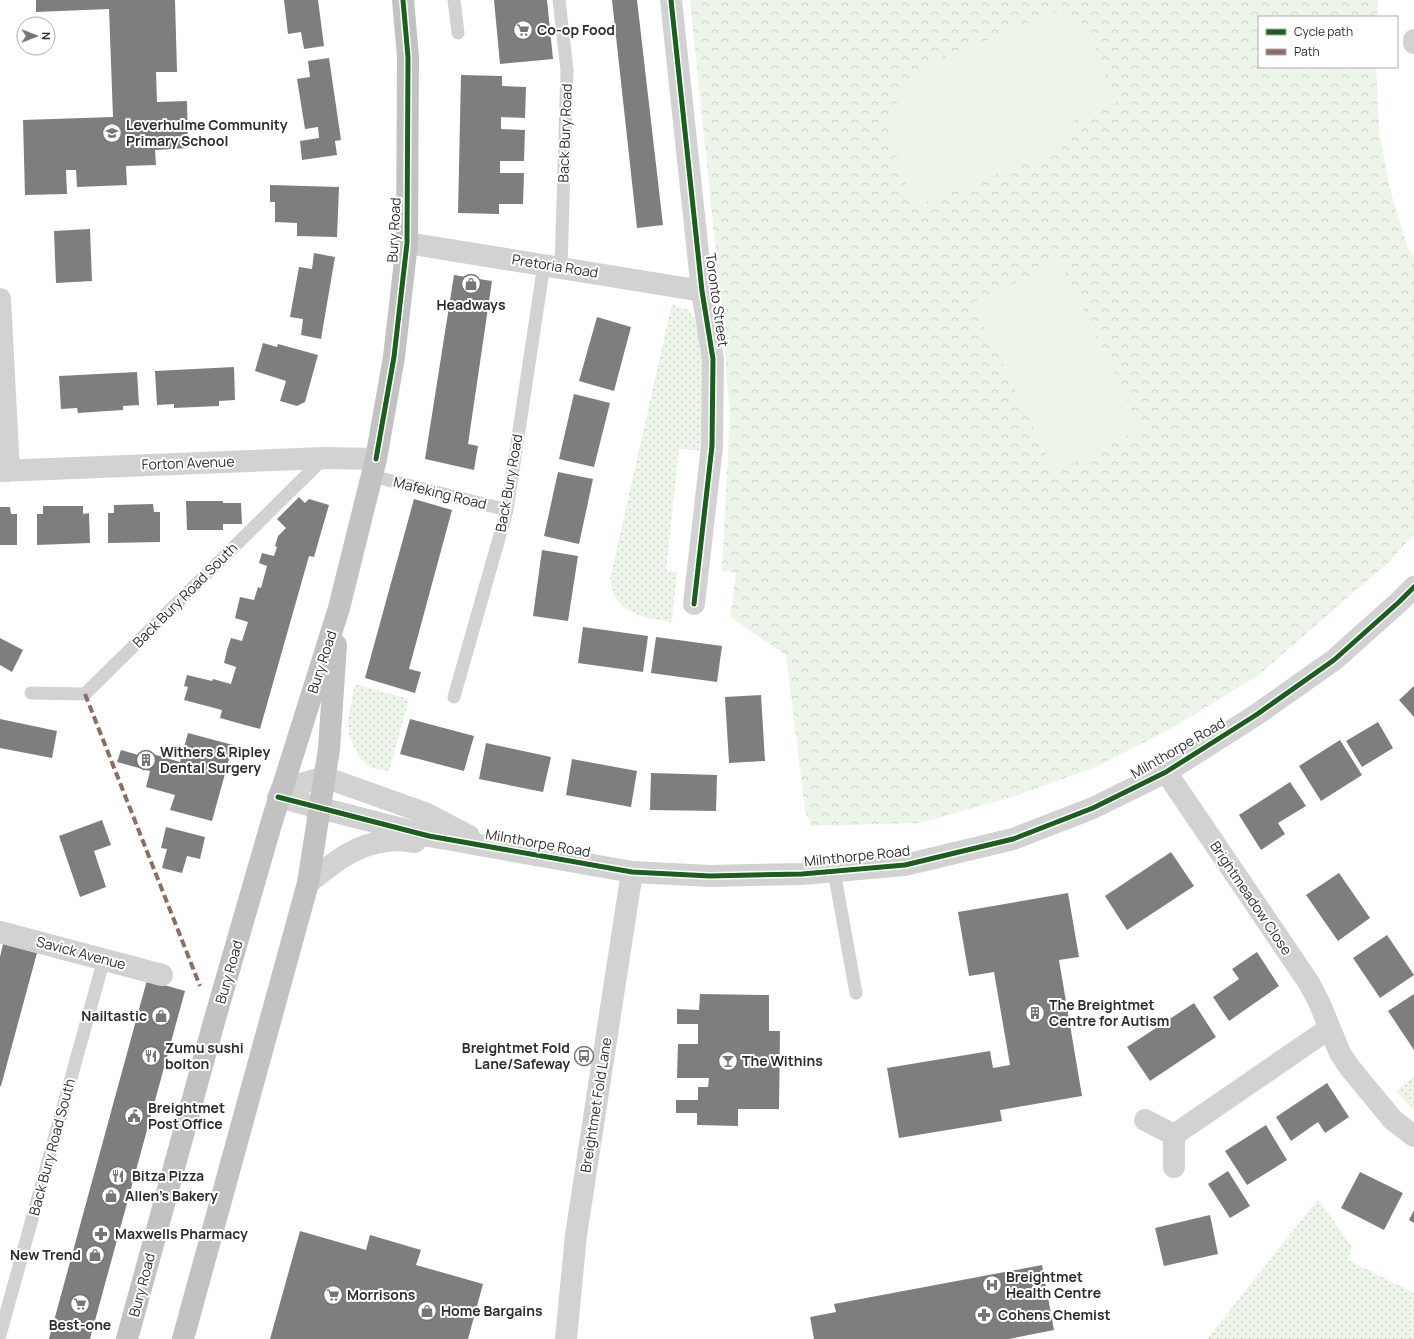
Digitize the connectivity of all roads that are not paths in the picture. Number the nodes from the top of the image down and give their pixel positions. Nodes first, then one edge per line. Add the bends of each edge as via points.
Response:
1 (404, 0) edge
2 (454, 0) edge
3 (559, 0) edge
4 (671, 0) edge
5 (458, 33) dead end
6 (407, 243) junction
7 (552, 266) junction
8 (702, 291) junction
9 (0, 299) edge
10 (324, 458) junction
11 (374, 468) junction
12 (4, 471) edge
13 (507, 510) junction
14 (1414, 586) edge
15 (694, 604) dead end
16 (338, 608) junction
17 (31, 693) dead end
18 (454, 697) dead end
19 (1166, 772) junction
20 (324, 777) junction
21 (280, 794) junction
22 (319, 807) junction
23 (490, 847) junction
24 (834, 871) junction
25 (632, 872) junction
26 (308, 883) junction
27 (0, 932) edge
28 (104, 959) junction
29 (162, 975) dead end
30 (856, 993) dead end
31 (1330, 1028) junction
32 (1145, 1120) dead end
33 (1174, 1135) junction
34 (1414, 1136) edge
35 (1174, 1167) dead end
36 (0, 1335) edge
37 (127, 1339) edge
38 (183, 1339) edge
39 (566, 1339) edge

1 - 6 highway, Bury Road via 408,57
2 - 5 lane
3 - 7 lane, Back Bury Road via 567,70
4 - 8 street, Toronto Street
6 - 7 street, Pretoria Road
6 - 11 highway, Bury Road via 394,357
7 - 8 street, Pretoria Road
7 - 13 lane, Back Bury Road
8 - 15 street, Toronto Street via 713,359 712,446
9 - 12 street
10 - 11 street, Forton Avenue
10 - 12 street, Forton Avenue
10 - 17 lane, Back Bury Road South via 85,694
11 - 13 lane, Mafeking Road
11 - 16 highway, Bury Road
13 - 18 lane, Back Bury Road
14 - 19 street, Milnthorpe Road via 1334,660 1256,715
16 - 20 highway, Bury Road via 330,732
16 - 21 highway, Bury Road
19 - 24 street, Milnthorpe Road via 1093,808 1013,839 905,865
19 - 31 street, Brightmeadow Close via 1309,983
20 - 21 street
20 - 22 highway, Bury Road
20 - 23 street via 425,813
21 - 22 street, Milnthorpe Road
21 - 37 highway, Bury Road
22 - 23 street, Milnthorpe Road via 429,836
22 - 26 highway, Bury Road
23 - 25 street, Milnthorpe Road
23 - 26 street via 388,840 346,853
24 - 25 street, Milnthorpe Road via 710,876
24 - 30 lane
25 - 39 street, Breightmet Fold Lane via 576,1235
26 - 38 highway, Bury Road
27 - 28 street, Savick Avenue
28 - 29 street, Savick Avenue
28 - 36 lane, Back Bury Road South
31 - 33 street
31 - 34 street, Brightmeadow Close via 1340,1053 1350,1068 1393,1120
32 - 33 street
33 - 35 street

